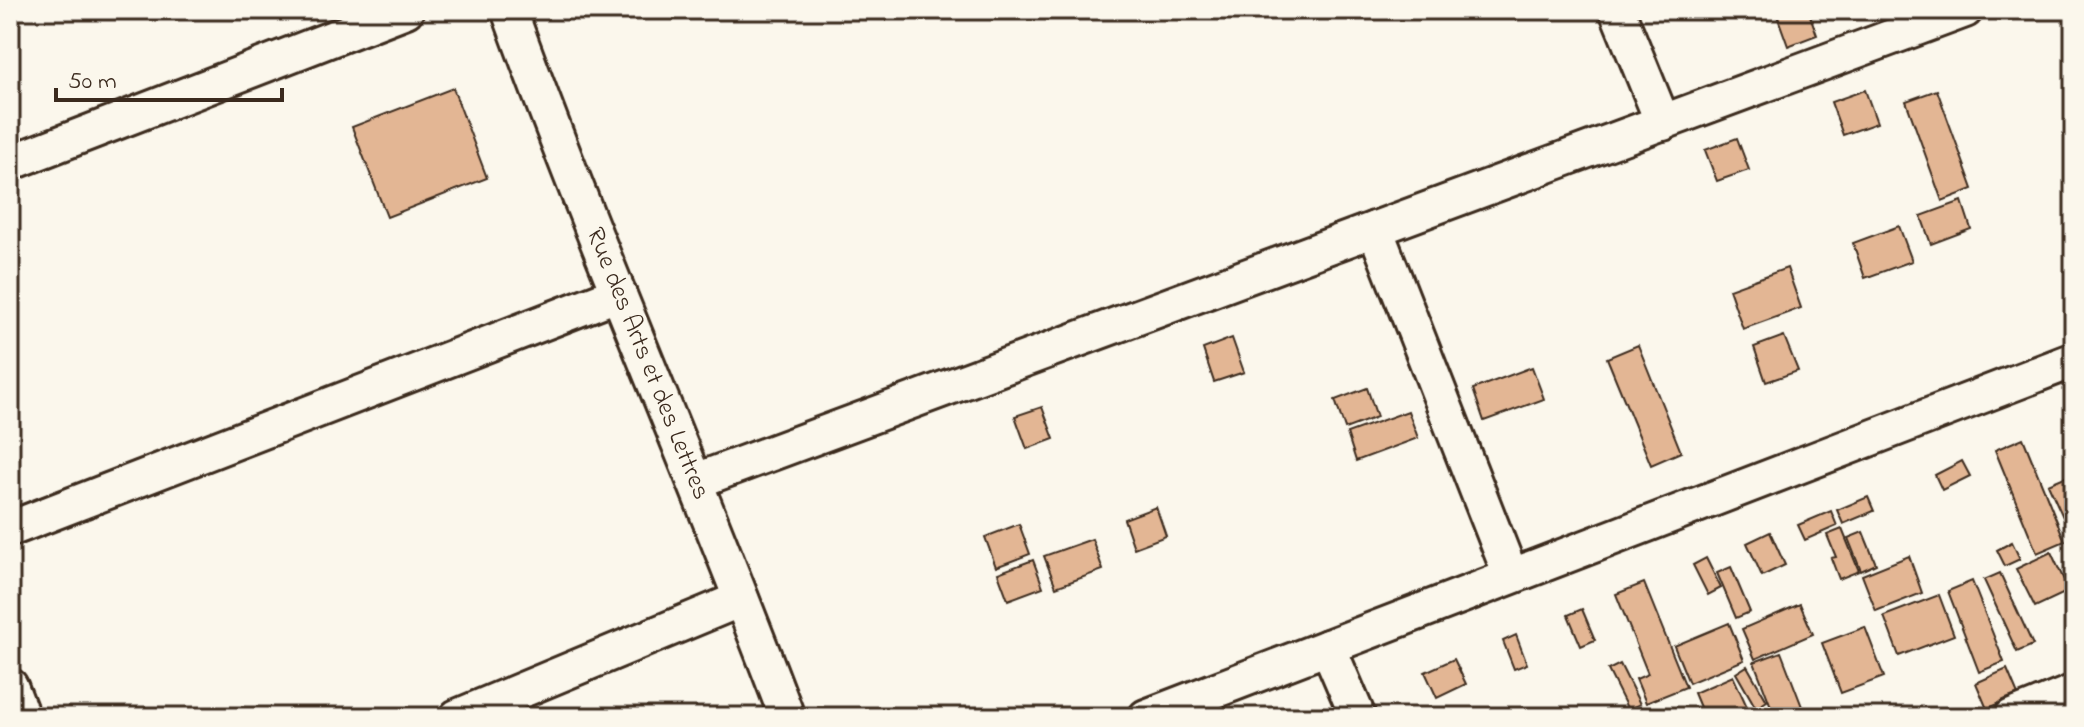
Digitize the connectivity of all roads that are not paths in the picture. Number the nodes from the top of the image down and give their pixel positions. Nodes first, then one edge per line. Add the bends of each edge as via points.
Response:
1 (406, 10) edge
2 (509, 10) edge
3 (1617, 10) edge
4 (1965, 10) edge
5 (1663, 123) junction
6 (10, 163) edge
7 (1375, 229) junction
8 (617, 294) junction
9 (2074, 360) edge
10 (696, 481) junction
11 (10, 529) edge
12 (1511, 576) junction
13 (741, 599) junction
14 (1328, 647) junction
15 (10, 686) edge
16 (2074, 692) edge
17 (22, 717) edge
18 (457, 717) edge
19 (787, 717) edge
20 (1146, 717) edge
21 (1358, 717) edge
22 (2012, 717) edge

1 - 6 street
2 - 8 street, Rue des Arts et des Lettres
3 - 5 street
4 - 5 street
5 - 7 street
7 - 10 street
7 - 12 street
8 - 10 street, Rue des Arts et des Lettres
8 - 11 street
9 - 12 street
10 - 13 street, Rue des Arts et des Lettres
12 - 14 street
13 - 18 street
13 - 19 street, Rue des Arts et des Lettres
14 - 20 street
14 - 21 street
15 - 17 street
16 - 22 street

